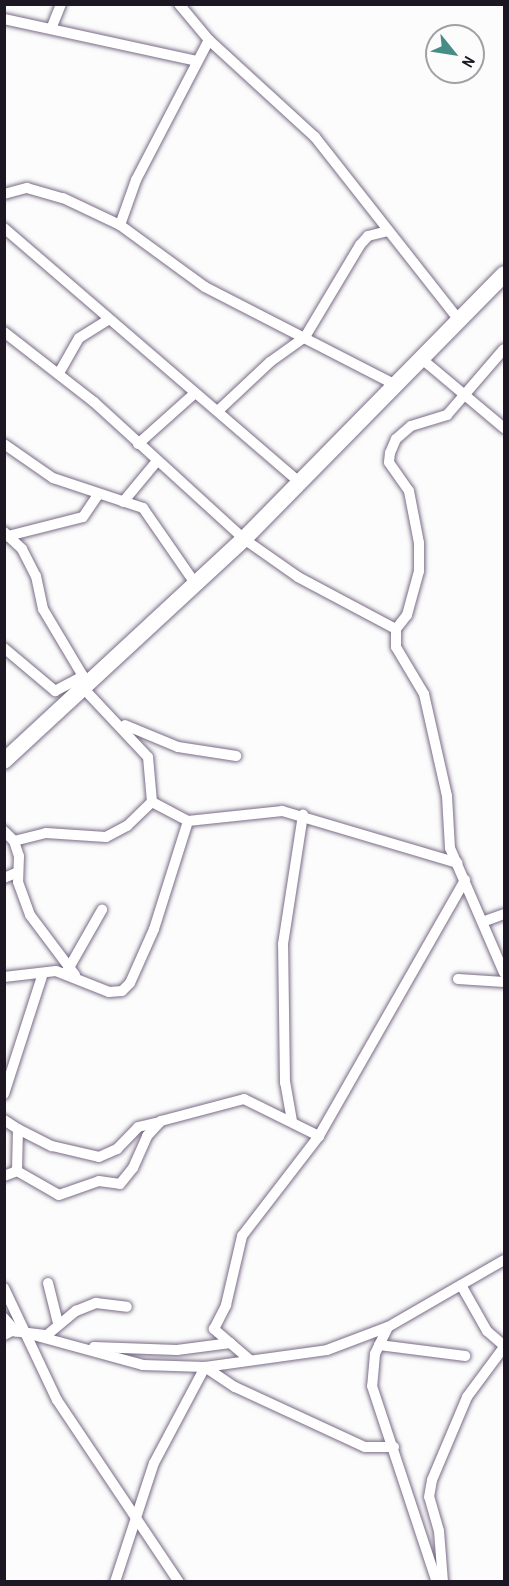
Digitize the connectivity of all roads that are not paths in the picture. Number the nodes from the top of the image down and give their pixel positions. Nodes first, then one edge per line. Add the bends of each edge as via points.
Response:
1 (61, 4) edge
2 (179, 4) edge
3 (4, 19) edge
4 (51, 29) junction
5 (209, 40) junction
6 (196, 61) junction
7 (4, 194) edge
8 (120, 225) junction
9 (4, 228) edge
10 (388, 231) junction
11 (504, 274) edge
12 (108, 320) junction
13 (460, 321) junction
14 (4, 332) edge
15 (305, 337) junction
16 (504, 349) edge
17 (423, 360) junction
18 (59, 373) junction
19 (396, 385) junction
20 (194, 394) junction
21 (468, 396) junction
22 (220, 409) junction
23 (504, 428) edge
24 (4, 444) edge
25 (138, 444) junction
26 (157, 461) junction
27 (299, 482) junction
28 (98, 495) junction
29 (123, 502) junction
30 (5, 535) edge
31 (244, 539) junction
32 (195, 583) junction
33 (396, 629) junction
34 (4, 648) edge
35 (84, 683) junction
36 (107, 714) junction
37 (237, 756) dead end
38 (5, 760) edge
39 (152, 802) junction
40 (303, 815) junction
41 (188, 821) junction
42 (4, 831) edge
43 (14, 841) junction
44 (457, 863) junction
45 (18, 872) junction
46 (4, 878) edge
47 (465, 880) junction
48 (102, 910) dead end
49 (504, 914) edge
50 (485, 921) junction
51 (70, 972) junction
52 (504, 973) edge
53 (42, 976) junction
54 (4, 977) edge
55 (458, 979) dead end
56 (504, 982) edge
57 (5, 1089) edge
58 (4, 1120) edge
59 (161, 1121) junction
60 (292, 1121) junction
61 (18, 1130) junction
62 (319, 1136) junction
63 (17, 1171) junction
64 (4, 1176) edge
65 (504, 1260) edge
66 (48, 1284) dead end
67 (461, 1285) junction
68 (4, 1288) edge
69 (127, 1307) dead end
70 (4, 1318) edge
71 (58, 1323) junction
72 (388, 1327) junction
73 (21, 1332) junction
74 (4, 1335) edge
75 (56, 1341) junction
76 (231, 1343) junction
77 (379, 1345) junction
78 (504, 1346) edge
79 (465, 1356) dead end
80 (250, 1360) junction
81 (205, 1367) junction
82 (394, 1447) junction
83 (431, 1488) junction
84 (415, 1514) junction
85 (136, 1519) junction
86 (115, 1581) edge
87 (179, 1581) edge
88 (436, 1581) edge
89 (443, 1581) edge

1 - 4 street
2 - 5 street
3 - 4 street
4 - 6 street
5 - 6 street
5 - 10 street via 315,137
6 - 8 street via 136,180
7 - 8 street via 27,188 63,198
8 - 15 street via 205,287
9 - 12 street
10 - 13 street
10 - 15 street via 368,237 360,245
11 - 13 highway
12 - 18 street via 78,338
12 - 20 street
13 - 17 highway
14 - 18 street
15 - 19 street
15 - 22 street via 270,362
16 - 21 street
17 - 19 highway
17 - 21 street
18 - 25 street
19 - 27 highway
20 - 22 street
20 - 25 street
21 - 23 street
21 - 33 street via 447,415 411,426 396,439 390,453 389,462 399,473 414,506 419,543 416,582 407,615
22 - 27 street
24 - 28 street via 53,478
25 - 26 street
26 - 29 street
26 - 31 street
27 - 31 highway
28 - 29 street
28 - 30 street via 83,517
29 - 32 street via 143,508
30 - 35 street via 22,549 36,576 43,609
31 - 32 highway
31 - 33 street via 298,577
32 - 35 highway
33 - 44 street via 396,647 424,694
34 - 35 street via 55,691
35 - 36 street
35 - 38 highway
36 - 37 street via 134,730 178,747
36 - 39 street via 148,757
39 - 41 street
39 - 43 street via 127,826 105,837 46,833
40 - 41 street via 282,811
40 - 44 street via 335,829
40 - 60 street via 283,944 285,1083
41 - 51 street via 154,929 130,983 122,991 109,992
42 - 43 street
43 - 45 street
44 - 47 street
45 - 46 street
45 - 51 street via 30,915
47 - 50 street
47 - 62 street
48 - 51 street
49 - 50 street
50 - 52 street
51 - 53 street
53 - 54 street
53 - 57 street
55 - 56 street
58 - 61 street
59 - 60 street via 244,1099 269,1115
59 - 61 street via 138,1127 117,1149 99,1157 52,1146
59 - 63 street via 142,1144 133,1168 120,1184 99,1181 59,1195
60 - 62 street
61 - 63 street
62 - 76 street via 242,1236 226,1305 214,1329
63 - 64 street
65 - 67 street
66 - 71 street
67 - 72 street
67 - 78 street via 487,1331
68 - 73 street
69 - 71 street via 96,1303
70 - 73 street
71 - 73 street via 47,1335
72 - 77 street
72 - 80 street via 327,1350
73 - 74 street
73 - 75 street
73 - 85 street via 57,1400
75 - 76 street via 177,1350
75 - 81 street via 143,1365
76 - 80 street
77 - 79 street
77 - 82 street via 372,1386
78 - 83 street via 467,1397
80 - 81 street
81 - 82 street via 235,1387 365,1447
81 - 85 street via 154,1463
82 - 84 street
83 - 84 street
83 - 89 street
84 - 88 street
85 - 86 street
85 - 87 street

